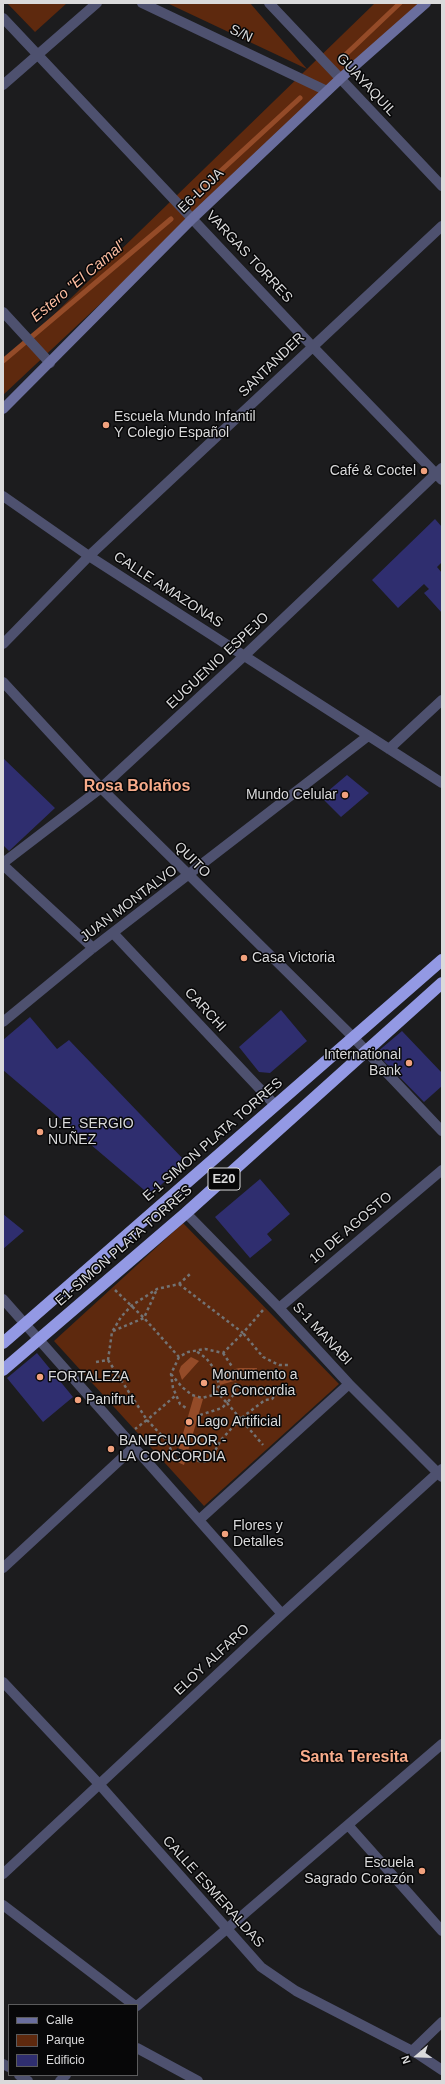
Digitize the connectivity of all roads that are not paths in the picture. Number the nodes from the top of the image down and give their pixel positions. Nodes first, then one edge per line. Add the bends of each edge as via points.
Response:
1 (97, 3) edge
2 (142, 3) edge
3 (269, 3) edge
4 (426, 3) edge
5 (3, 18) edge
6 (38, 55) junction
7 (341, 78) junction
8 (3, 85) edge
9 (327, 91) junction
10 (442, 186) edge
11 (193, 218) junction
12 (442, 226) edge
13 (3, 312) edge
14 (312, 346) junction
15 (50, 363) junction
16 (3, 409) edge
17 (440, 474) edge
18 (3, 496) edge
19 (89, 556) junction
20 (3, 644) edge
21 (244, 656) junction
22 (3, 682) edge
23 (442, 700) edge
24 (368, 736) junction
25 (389, 749) junction
26 (442, 783) edge
27 (101, 788) junction
28 (3, 864) edge
29 (188, 876) junction
30 (114, 934) junction
31 (93, 948) junction
32 (442, 960) edge
33 (442, 983) edge
34 (3, 1022) edge
35 (353, 1037) junction
36 (367, 1052) junction
37 (275, 1105) junction
38 (442, 1131) edge
39 (442, 1170) edge
40 (186, 1213) junction
41 (3, 1299) edge
42 (279, 1308) junction
43 (25, 1324) junction
44 (39, 1339) junction
45 (3, 1343) edge
46 (3, 1370) edge
47 (349, 1384) junction
48 (134, 1447) junction
49 (441, 1473) edge
50 (199, 1520) junction
51 (3, 1568) edge
52 (282, 1614) junction
53 (3, 1682) edge
54 (442, 1744) edge
55 (99, 1784) junction
56 (348, 1825) junction
57 (3, 1874) edge
58 (3, 1905) edge
59 (226, 1929) junction
60 (442, 1931) edge
61 (133, 2004) edge
62 (138, 2005) edge
63 (442, 2022) edge
64 (138, 2049) edge
65 (412, 2051) junction
66 (442, 2070) edge
67 (198, 2081) edge

1 - 6 street
2 - 9 street, S/N
3 - 7 street, GUAYAQUIL
4 - 7 main road, E6-LOJA
5 - 6 street, VARGAS TORRES
6 - 8 street
6 - 11 street, VARGAS TORRES
7 - 9 main road, E6-LOJA
7 - 10 street, GUAYAQUIL
9 - 11 main road, E6-LOJA
11 - 14 street, VARGAS TORRES
11 - 15 main road, E6-LOJA
12 - 14 street, SANTANDER
13 - 15 street
14 - 17 street, VARGAS TORRES
14 - 19 street, SANTANDER
15 - 16 main road, E6-LOJA
17 - 21 street, EUGUENIO ESPEJO
18 - 19 street, CALLE AMAZONAS
19 - 20 street, SANTANDER
19 - 21 street, CALLE AMAZONAS
21 - 24 street, CALLE AMAZONAS
21 - 27 street, EUGUENIO ESPEJO
22 - 27 street, QUITO
23 - 25 street
24 - 25 street, CALLE AMAZONAS
24 - 29 street, JUAN MONTALVO
25 - 26 street, CALLE AMAZONAS
27 - 28 street, EUGUENIO ESPEJO
27 - 29 street, QUITO
28 - 31 street
29 - 30 street, JUAN MONTALVO
29 - 35 street, QUITO
30 - 31 street, JUAN MONTALVO
30 - 37 street, CARCHI
31 - 34 street, JUAN MONTALVO
32 - 35 highway, E-1 SIMON PLATA TORRES / E20
33 - 36 highway, E1-SIMON PLATA TORRES / E20
35 - 36 street, QUITO
35 - 37 highway, E-1 SIMON PLATA TORRES / E20
36 - 38 street, QUITO
36 - 40 highway, E1-SIMON PLATA TORRES / E20
37 - 43 highway, E-1 SIMON PLATA TORRES / E20
39 - 42 street, 10 DE AGOSTO
40 - 42 street, S-1 MANABI
40 - 44 highway, E1-SIMON PLATA TORRES / E20
41 - 43 street
42 - 47 street, S-1 MANABI
43 - 44 street
43 - 45 highway, E-1 SIMON PLATA TORRES / E20
44 - 46 highway, E1-SIMON PLATA TORRES / E20
44 - 48 street
47 - 49 street, S-1 MANABI
47 - 50 street
48 - 50 street
48 - 51 street
49 - 52 street, ELOY ALFARO
50 - 52 street
52 - 55 street, ELOY ALFARO
53 - 55 street, CALLE ESMERALDAS
54 - 56 street
55 - 57 street, ELOY ALFARO
55 - 59 street, CALLE ESMERALDAS
56 - 59 street
56 - 60 street
58 - 61 street
59 - 62 street
59 - 65 street, CALLE ESMERALDAS via 261,1967 296,1991
63 - 65 street
64 - 67 street
65 - 66 street, CALLE ESMERALDAS

